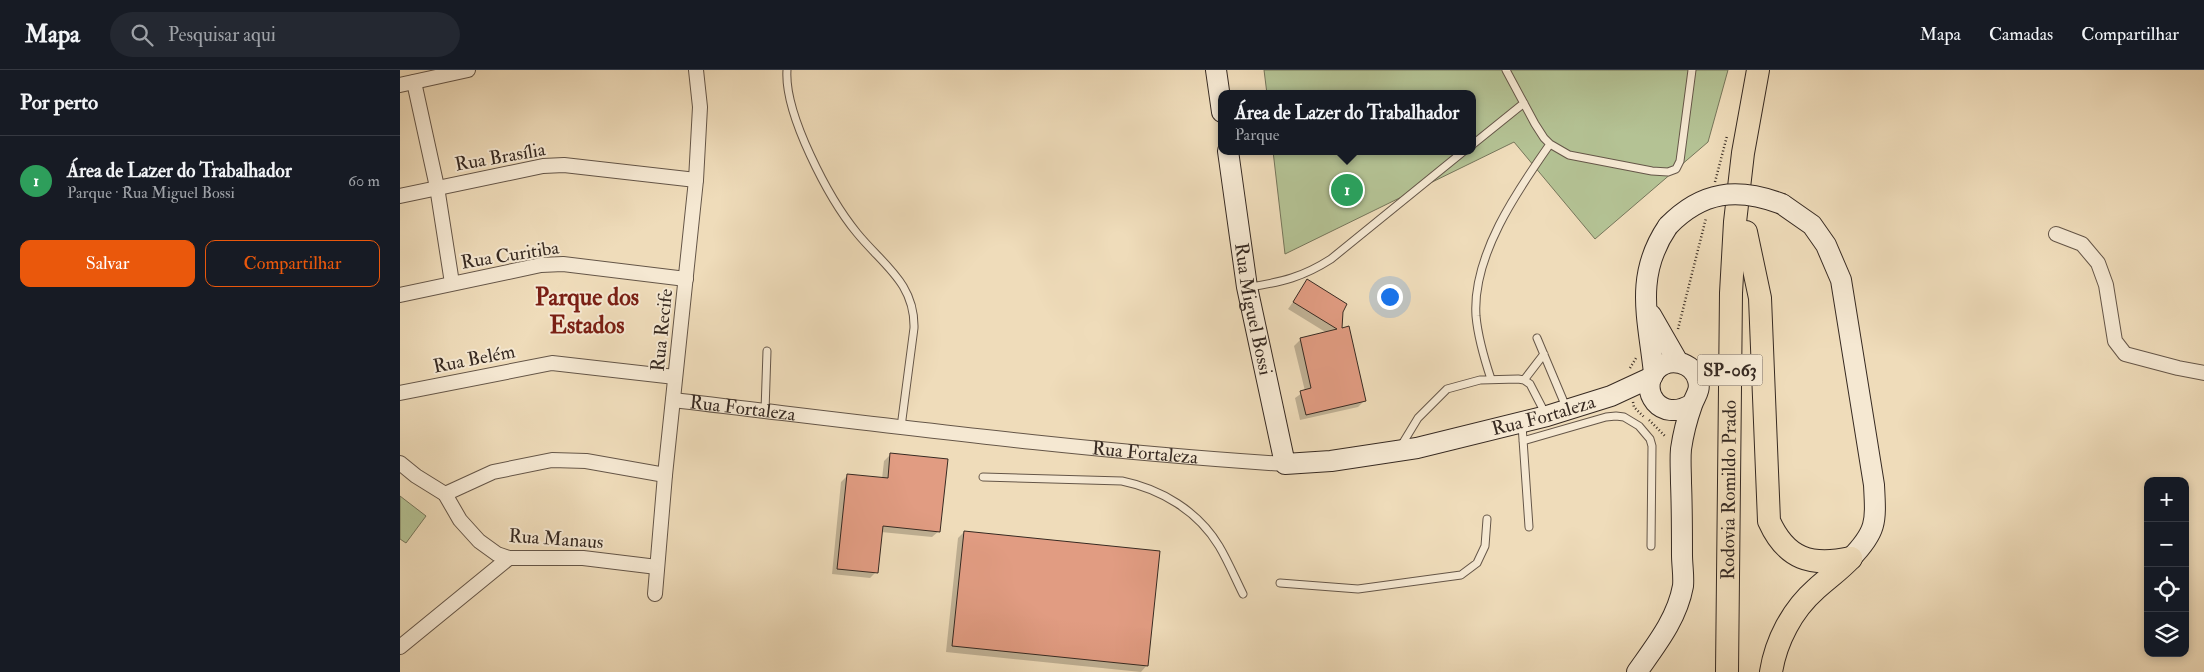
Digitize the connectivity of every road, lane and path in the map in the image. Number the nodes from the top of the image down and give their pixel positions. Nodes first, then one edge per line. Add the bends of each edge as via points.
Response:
1 (468, 70) edge
2 (696, 70) edge
3 (787, 70) edge
4 (1216, 70) edge
5 (1506, 70) edge
6 (1692, 70) edge
7 (1758, 70) edge
8 (1767, 70) edge
9 (442, 73) edge
10 (407, 83) edge
11 (1219, 90) edge
12 (1524, 103) junction
13 (1476, 142) edge
14 (1550, 144) junction
15 (1229, 155) edge
16 (1459, 155) edge
17 (696, 180) junction
18 (437, 187) junction
19 (400, 196) edge
20 (1746, 232) junction
21 (2056, 234) dead end
22 (686, 279) junction
23 (452, 283) junction
24 (1247, 287) junction
25 (400, 295) edge
26 (1646, 306) junction
27 (1537, 338) dead end
28 (767, 350) dead end
29 (1544, 354) junction
30 (1678, 362) junction
31 (2204, 373) edge
32 (1653, 375) junction
33 (675, 377) junction
34 (1491, 379) junction
35 (1524, 380) junction
36 (400, 393) edge
37 (1611, 396) junction
38 (673, 400) junction
39 (1692, 404) junction
40 (1659, 406) junction
41 (1566, 410) junction
42 (765, 411) junction
43 (1547, 416) junction
44 (901, 427) junction
45 (1523, 432) junction
46 (1398, 451) junction
47 (1681, 451) junction
48 (400, 463) edge
49 (1285, 464) junction
50 (665, 475) junction
51 (983, 477) dead end
52 (445, 494) junction
53 (1486, 519) dead end
54 (1529, 527) dead end
55 (1651, 546) dead end
56 (1728, 548) junction
57 (510, 558) junction
58 (1851, 558) junction
59 (657, 567) junction
60 (1280, 583) dead end
61 (655, 594) dead end
62 (1243, 594) dead end
63 (400, 647) edge
64 (1637, 672) edge
65 (1713, 672) edge
66 (1727, 672) edge
67 (1734, 672) edge
68 (1771, 672) edge

1 - 9 street
2 - 17 street, Rua Recife via 700,107
3 - 44 lane via 788,98 793,115 829,193 857,233 910,296 914,328
4 - 11 main road
5 - 12 lane
6 - 14 lane via 1680,161 1676,169 1660,173 1643,170 1569,155
7 - 56 main road, Rodovia Romildo Prado / SP-063 via 1735,222
8 - 20 main road, Rodovia Romildo Prado / SP-063 via 1751,153
9 - 10 street
10 - 18 street
12 - 13 lane
12 - 14 lane
14 - 34 lane via 1493,237 1480,278 1476,314
15 - 24 main road, Rua Miguel Bossi
16 - 24 lane via 1310,273 1286,281
17 - 18 street, Rua Brasília via 564,165 543,166
17 - 22 street, Rua Recife
18 - 19 street, Rua Brasília
18 - 23 street
20 - 58 main road via 1760,298 1769,521 1786,549 1800,558 1833,562
20 - 67 main road, Rodovia Romildo Prado / SP-063 via 1736,415
21 - 31 street via 2082,244 2098,263 2106,285 2115,341 2125,354
22 - 23 street, Rua Curitiba via 563,264 541,265
22 - 33 street, Rua Recife
23 - 25 street, Rua Curitiba
24 - 49 main road, Rua Miguel Bossi
26 - 30 main road
26 - 32 main road
26 - 58 main road, bridge via 1645,283 1658,242 1668,226 1696,203 1712,197 1745,194 1763,197 1782,204 1812,226 1826,244 1841,280 1874,485 1876,515 1872,529 1866,542
27 - 29 lane
28 - 42 lane
29 - 35 lane
29 - 41 lane
30 - 32 main road via 1667,363
30 - 39 main road via 1690,368 1697,379 1698,392
32 - 37 main road, Rua Fortaleza
32 - 40 main road via 1650,388
33 - 36 street, Rua Belém via 552,363
33 - 38 street, Rua Recife
34 - 35 lane
34 - 46 lane via 1447,389 1418,418
35 - 43 lane via 1530,384
37 - 40 main road, Rua Fortaleza
37 - 41 main road, Rua Fortaleza
38 - 42 street, Rua Fortaleza
38 - 50 street, Rua Recife
39 - 40 main road via 1674,411
39 - 47 main road
40 - 47 main road
41 - 43 main road, Rua Fortaleza
42 - 44 street, Rua Fortaleza
43 - 45 main road, Rua Fortaleza
44 - 49 street, Rua Fortaleza via 1203,459
45 - 46 main road, Rua Fortaleza
45 - 54 lane
45 - 55 lane via 1606,417 1624,417 1639,426 1652,446
46 - 49 main road, Rua Fortaleza
47 - 64 main road via 1683,585 1672,621
48 - 52 street, Rua Manaus
50 - 52 street via 586,461 552,460 493,472
50 - 59 street, Rua Recife
51 - 62 lane via 1122,481 1162,493 1184,507 1219,545
52 - 57 street, Rua Manaus via 460,520 480,541 497,554
53 - 60 lane via 1485,546 1477,563 1460,575 1358,589
56 - 65 main road
56 - 66 main road, Rodovia Romildo Prado / SP-063
57 - 59 street, Rua Manaus via 583,558
57 - 63 street
58 - 68 main road via 1815,590 1788,623 1774,652
59 - 61 street, Rua Recife

